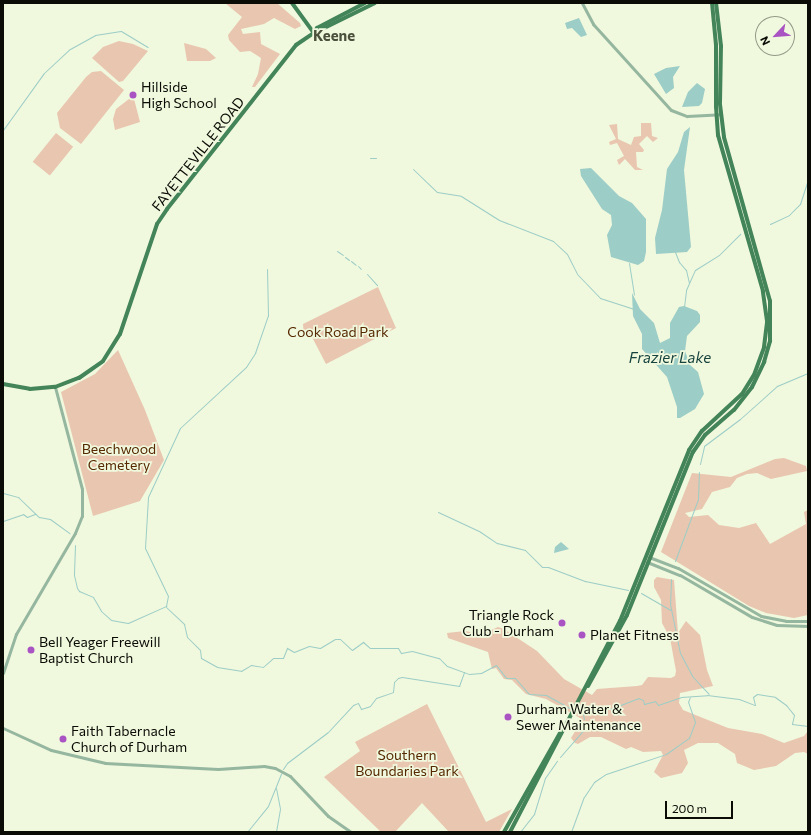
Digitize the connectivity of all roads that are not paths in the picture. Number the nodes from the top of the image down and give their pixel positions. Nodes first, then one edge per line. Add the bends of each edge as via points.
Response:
1 (292, 3) edge
2 (365, 3) edge
3 (375, 3) edge
4 (582, 3) edge
5 (712, 3) edge
6 (716, 3) edge
7 (314, 33) junction
8 (718, 114) junction
9 (3, 384) edge
10 (55, 387) junction
11 (649, 557) junction
12 (647, 562) junction
13 (808, 621) edge
14 (808, 626) edge
15 (3, 673) edge
16 (3, 728) edge
17 (563, 730) junction
18 (351, 832) edge
19 (504, 832) edge
20 (510, 832) edge

1 - 7 main road
2 - 7 main road, FAYETTEVILLE ROAD via 317,28
3 - 7 main road, FAYETTEVILLE ROAD
4 - 8 street via 593,24 671,110 687,116
5 - 8 main road
6 - 8 main road via 722,59
7 - 10 main road, FAYETTEVILLE ROAD via 288,54 219,146 161,217 120,334 109,353 86,374
8 - 11 main road via 770,301 770,341 764,362 752,387 734,410 705,435 693,452
9 - 10 main road, FAYETTEVILLE ROAD via 30,389
10 - 15 street via 82,489 82,516 76,533 16,634
11 - 12 main road
11 - 13 street via 678,568 761,616 786,621
12 - 14 street via 680,575 752,617 782,625
12 - 17 main road via 622,627
16 - 18 street via 51,750 105,763 218,769 270,767 290,776 328,816
17 - 19 main road
17 - 20 main road

